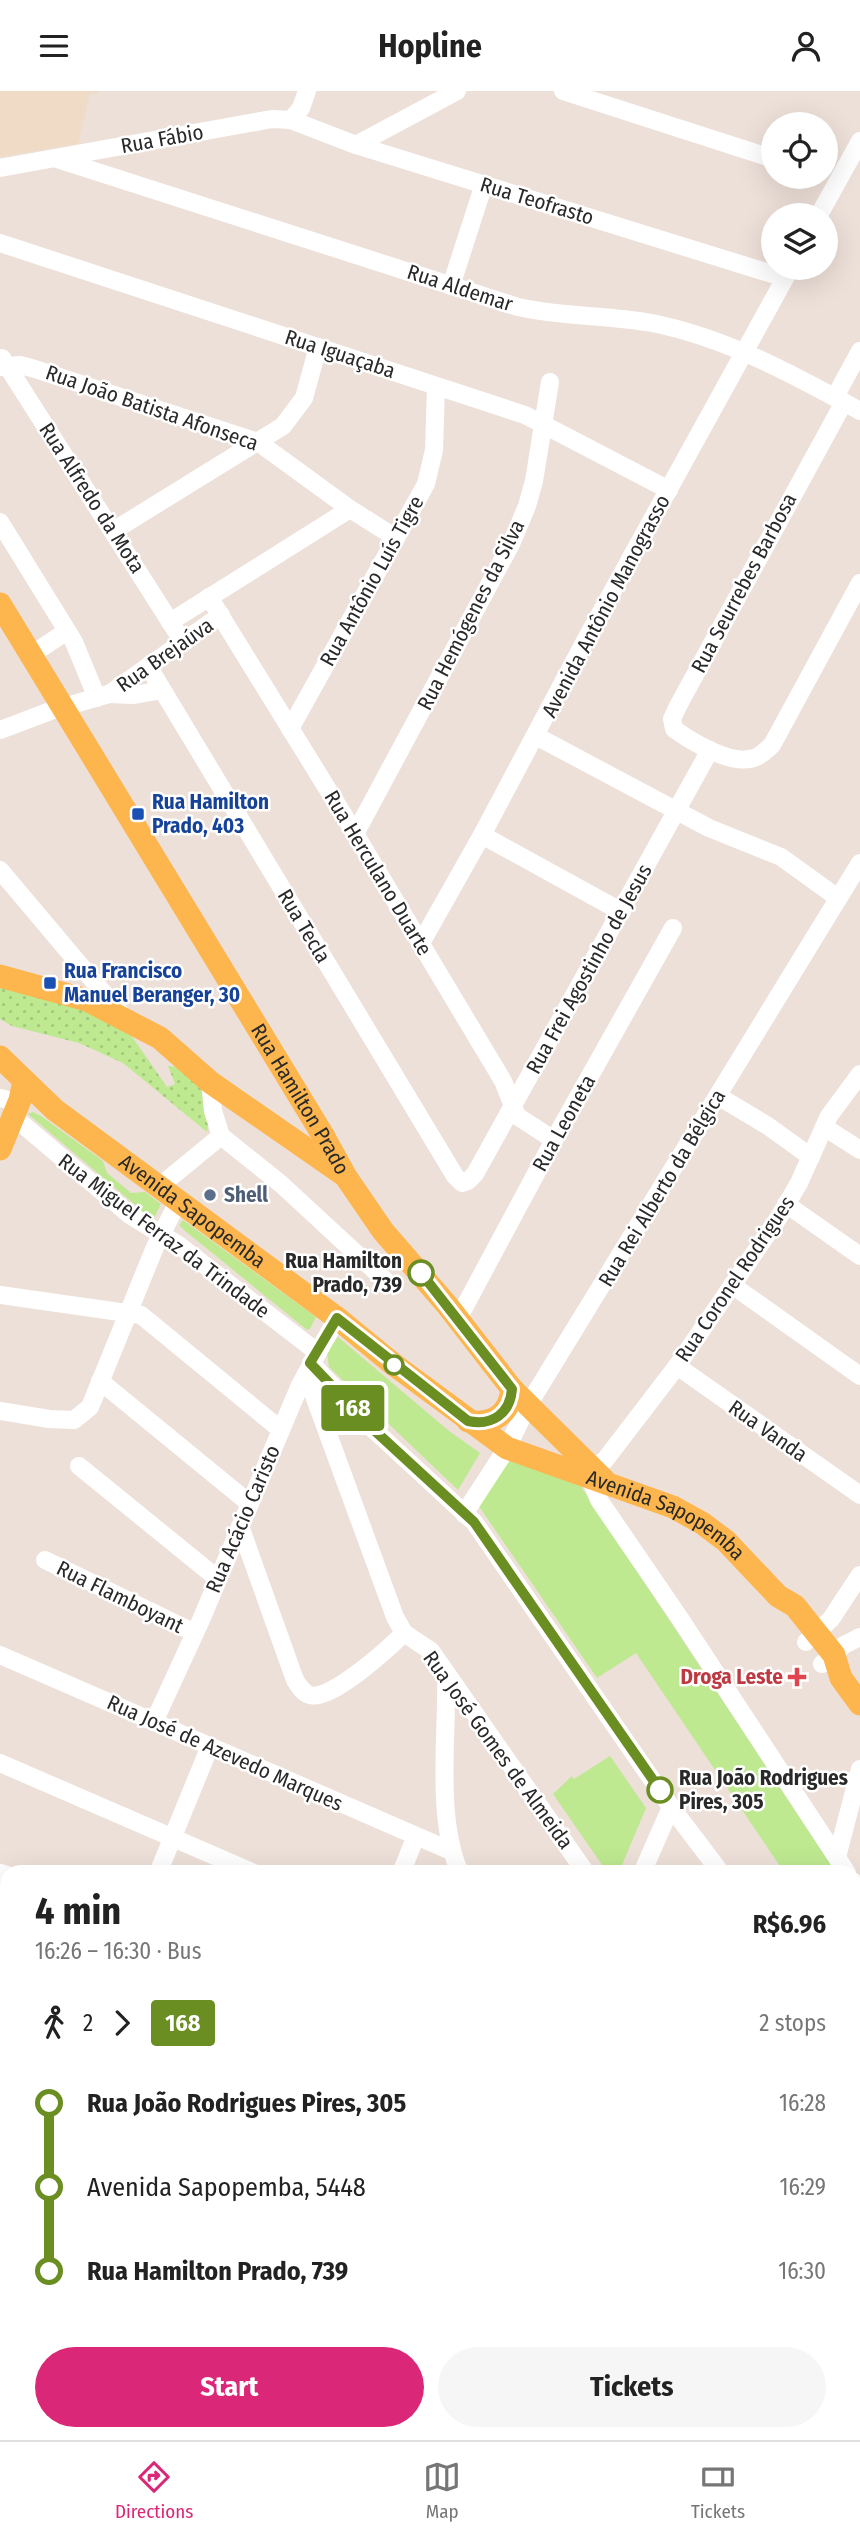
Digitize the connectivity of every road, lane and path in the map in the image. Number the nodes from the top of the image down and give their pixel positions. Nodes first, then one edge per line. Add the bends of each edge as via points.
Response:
1 (307, 91) edge
2 (457, 91) edge
3 (563, 91) edge
4 (291, 120) junction
5 (860, 141) edge
6 (356, 145) junction
7 (761, 155) edge
8 (58, 159) junction
9 (0, 168) edge
10 (838, 171) edge
11 (484, 184) junction
12 (0, 243) edge
13 (761, 265) edge
14 (784, 280) edge
15 (451, 286) junction
16 (318, 347) junction
17 (860, 351) edge
18 (745, 352) junction
19 (2, 362) edge
20 (550, 382) dead end
21 (436, 386) junction
22 (846, 404) edge
23 (542, 422) junction
24 (258, 442) junction
25 (669, 490) junction
26 (350, 509) junction
27 (0, 522) edge
28 (113, 531) junction
29 (396, 538) junction
30 (860, 583) edge
31 (209, 597) junction
32 (0, 604) edge
33 (221, 615) junction
34 (170, 622) junction
35 (67, 631) junction
36 (183, 642) junction
37 (31, 655) junction
38 (148, 666) junction
39 (162, 690) junction
40 (103, 696) junction
41 (64, 708) junction
42 (290, 729) junction
43 (0, 730) edge
44 (536, 736) junction
45 (710, 750) junction
46 (675, 811) junction
47 (355, 834) junction
48 (482, 835) junction
49 (860, 863) edge
50 (0, 870) edge
51 (838, 898) junction
52 (622, 912) junction
53 (673, 929) dead end
54 (421, 943) junction
55 (0, 976) edge
56 (125, 1018) junction
57 (0, 1057) edge
58 (860, 1074) edge
59 (210, 1082) junction
60 (718, 1096) junction
61 (19, 1098) edge
62 (513, 1107) junction
63 (824, 1127) junction
64 (221, 1136) junction
65 (554, 1140) junction
66 (0, 1150) edge
67 (860, 1150) edge
68 (811, 1157) junction
69 (346, 1177) junction
70 (463, 1183) joint
71 (160, 1186) junction
72 (179, 1200) junction
73 (786, 1204) junction
74 (161, 1235) junction
75 (860, 1257) edge
76 (387, 1282) dead end
77 (732, 1285) junction
78 (0, 1295) edge
79 (128, 1312) junction
80 (337, 1318) junction
81 (458, 1319) junction
82 (311, 1363) junction
83 (677, 1366) junction
84 (860, 1375) edge
85 (100, 1381) junction
86 (512, 1389) junction
87 (527, 1407) junction
88 (0, 1411) edge
89 (468, 1421) junction
90 (281, 1430) junction
91 (507, 1448) junction
92 (79, 1466) dead end
93 (592, 1476) junction
94 (860, 1495) edge
95 (249, 1503) junction
96 (464, 1514) junction
97 (240, 1525) junction
98 (45, 1560) dead end
99 (860, 1575) edge
100 (218, 1579) junction
101 (195, 1633) junction
102 (404, 1633) junction
103 (860, 1635) edge
104 (811, 1637) junction
105 (0, 1655) edge
106 (828, 1659) junction
107 (446, 1673) junction
108 (860, 1705) edge
109 (154, 1722) junction
110 (210, 1746) junction
111 (0, 1763) edge
112 (860, 1769) edge
113 (671, 1807) junction
114 (416, 1836) junction
115 (173, 1838) junction
116 (451, 1851) junction
117 (161, 1865) edge
118 (235, 1865) edge
119 (404, 1865) edge
120 (457, 1865) edge
121 (580, 1865) edge
122 (646, 1865) edge
123 (715, 1865) edge
124 (842, 1865) edge

1 - 4 street
2 - 6 street
3 - 7 street
4 - 6 street, Rua Teofrasto
4 - 8 street, Rua Fábio via 272,119
5 - 10 street
6 - 11 street, Rua Teofrasto
8 - 9 street, Rua Fábio
8 - 15 street, Rua Aldemar
11 - 13 street, Rua Teofrasto
11 - 15 street
12 - 16 street, Rua Iguaçaba
14 - 18 street, Avenida Antônio Manograsso
15 - 18 street, Rua Aldemar via 543,313 653,323
16 - 21 street, Rua Iguaçaba
16 - 24 street via 307,390 295,412
17 - 22 street
18 - 22 street, Rua Aldemar
18 - 25 street, Avenida Antônio Manograsso
19 - 24 street, Rua João Batista Afonseca
19 - 28 street, Rua Alfredo da Mota
20 - 23 street, Rua Hemógenes da Silva
21 - 23 street, Rua Iguaçaba
21 - 29 street, Rua Antônio Luís Tigre via 434,450 428,477
22 - 45 street, Rua Seurrebes Barbosa via 674,713 674,729
23 - 25 street, Rua Iguaçaba
23 - 47 street, Rua Hemógenes da Silva via 534,481 511,544
24 - 26 street, Rua João Batista Afonseca
24 - 28 street
25 - 44 street, Avenida Antônio Manograsso
26 - 29 street, Rua João Batista Afonseca
26 - 31 street
27 - 35 street
28 - 34 street, Rua Alfredo da Mota
29 - 42 street, Rua Antônio Luís Tigre
30 - 45 street via 772,745 746,760
31 - 33 street, Rua Herculano Duarte
31 - 34 street
32 - 37 main road, Rua Hamilton Prado
33 - 36 street, Rua Brejaúva
33 - 42 street, Rua Herculano Duarte
34 - 36 street, Rua Alfredo da Mota
35 - 37 street
35 - 40 street
36 - 38 street, Rua Brejaúva
37 - 41 main road, Rua Hamilton Prado
38 - 39 street, Rua Tecla
38 - 40 street, Rua Brejaúva
39 - 40 street, Rua Brejaúva
39 - 70 street, Rua Tecla
40 - 41 street, Rua Brejaúva
41 - 43 street, Rua Brejaúva
41 - 69 main road, Rua Hamilton Prado
42 - 47 street, Rua Herculano Duarte
44 - 46 street
44 - 48 street, Avenida Antônio Manograsso
45 - 46 street, Rua Frei Agostinho de Jesus
46 - 51 street via 781,857
46 - 52 street, Rua Frei Agostinho de Jesus
47 - 54 street, Rua Herculano Duarte
48 - 52 street
48 - 54 street, Avenida Antônio Manograsso
49 - 51 street, Rua Rei Alberto da Bélgica
50 - 56 street
51 - 60 street, Rua Rei Alberto da Bélgica
52 - 62 street, Rua Frei Agostinho de Jesus
53 - 65 street, Rua Leoneta
54 - 62 street, Rua Herculano Duarte via 503,1081
55 - 56 main road via 87,1000
56 - 59 main road via 160,1038
57 - 61 main road, Avenida Sapopemba
58 - 63 street, Rua Coronel Rodrigues
59 - 64 street
59 - 69 main road
60 - 68 street
60 - 87 street, Rua Rei Alberto da Bélgica
61 - 66 main road
61 - 71 main road, Avenida Sapopemba via 55,1110
61 - 74 street, Rua Miguel Ferraz da Trindade via 130,1215
62 - 65 street, Rua Herculano Duarte via 521,1119
62 - 70 street, Rua Frei Agostinho de Jesus via 475,1174
63 - 67 street
63 - 68 street, Rua Coronel Rodrigues
64 - 71 street
64 - 76 street via 281,1184
65 - 81 street, Rua Leoneta
68 - 73 street, Rua Coronel Rodrigues
69 - 81 main road, Rua Hamilton Prado via 383,1230
71 - 72 main road, Avenida Sapopemba
72 - 74 street
72 - 80 main road, Avenida Sapopemba
73 - 75 street
73 - 77 street, Rua Coronel Rodrigues
74 - 79 street
74 - 82 street, Rua Miguel Ferraz da Trindade via 180,1246
77 - 83 street, Rua Coronel Rodrigues
77 - 84 street
78 - 79 street
79 - 85 street
79 - 90 street via 146,1318
80 - 82 street, Rua Acácio Caristo
80 - 89 main road, Avenida Sapopemba
81 - 86 main road, Rua Hamilton Prado
82 - 90 street, Rua Acácio Caristo
82 - 96 street, Rua Miguel Ferraz da Trindade
82 - 102 street via 379,1578
83 - 93 street, Rua Coronel Rodrigues
83 - 94 street, Rua Vanda
85 - 88 street via 90,1407 74,1420
85 - 95 street
86 - 87 main road, Rua Hamilton Prado
86 - 89 main road via 499,1417
87 - 91 street, Rua Rei Alberto da Bélgica
87 - 93 main road, Rua Hamilton Prado
89 - 91 main road, Avenida Sapopemba
90 - 95 street, Rua Acácio Caristo
91 - 93 main road, Avenida Sapopemba
91 - 96 street, Rua Rei Alberto da Bélgica
92 - 100 street
93 - 104 main road, Avenida Sapopemba via 702,1523 726,1541 778,1596 795,1606
93 - 124 street via 598,1500
95 - 97 street, Rua Acácio Caristo
96 - 113 street, Rua Miguel Ferraz da Trindade via 474,1522
97 - 100 street, Rua Acácio Caristo
97 - 102 street via 295,1680 304,1692 313,1697 325,1695
98 - 101 street, Rua Flamboyant
99 - 104 street via 831,1619
100 - 101 street, Rua Acácio Caristo
101 - 109 street, Rua Acácio Caristo
102 - 107 street, Rua José Gomes de Almeida via 431,1651
103 - 104 street
103 - 106 street
104 - 106 main road, Avenida Sapopemba
105 - 109 street, Rua José de Azevedo Marques
106 - 108 main road, Avenida Sapopemba
107 - 116 street via 446,1813
107 - 121 street, Rua José Gomes de Almeida
109 - 110 street, Rua José de Azevedo Marques
110 - 114 street, Rua José de Azevedo Marques
110 - 115 street
111 - 115 street
112 - 124 street
113 - 122 street
113 - 123 street, Rua Miguel Ferraz da Trindade
114 - 116 street, Rua José de Azevedo Marques
114 - 119 street
115 - 117 street
115 - 118 street
116 - 120 street

